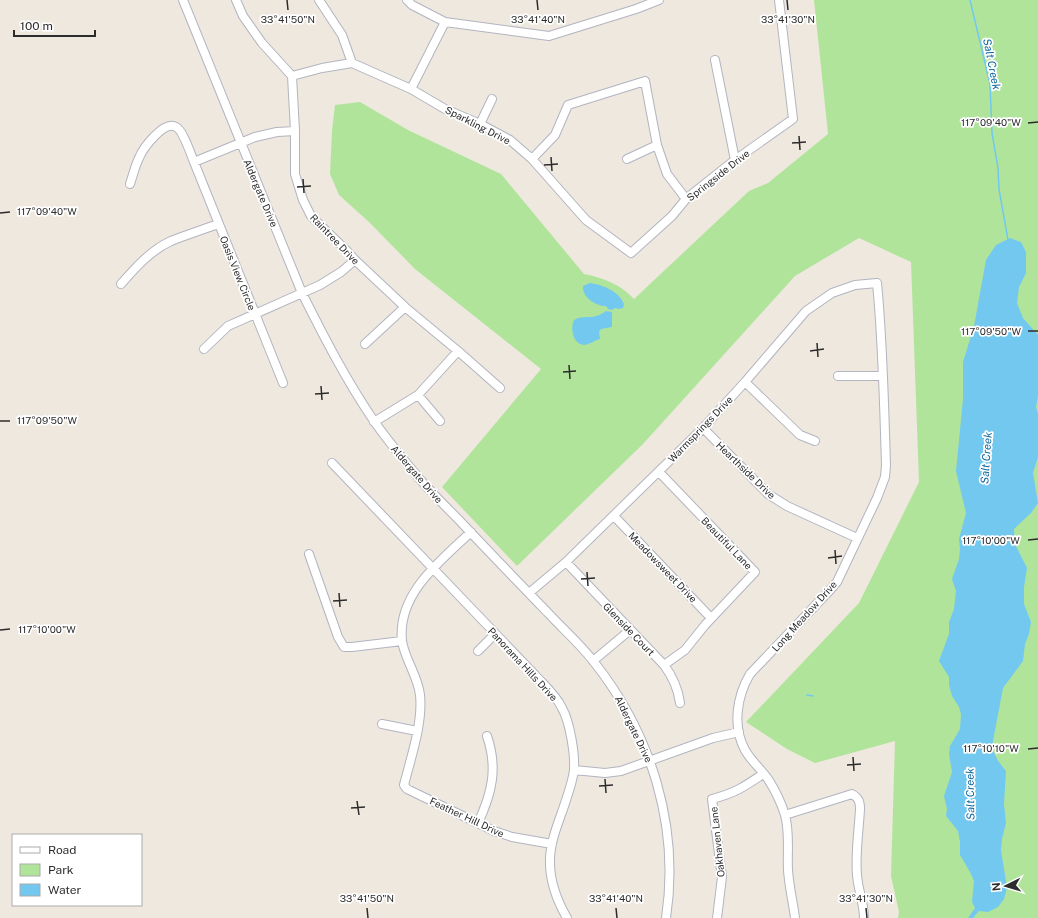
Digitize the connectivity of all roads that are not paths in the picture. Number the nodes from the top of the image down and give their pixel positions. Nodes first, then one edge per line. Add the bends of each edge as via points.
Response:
1 (182, 0) edge
2 (236, 0) edge
3 (319, 0) edge
4 (407, 0) edge
5 (659, 0) edge
6 (779, 0) edge
7 (445, 22) junction
8 (715, 60) dead end
9 (352, 63) junction
10 (292, 76) junction
11 (411, 89) junction
12 (492, 99) dead end
13 (480, 124) junction
14 (295, 131) junction
15 (241, 144) junction
16 (657, 145) junction
17 (627, 158) dead end
18 (532, 159) junction
19 (735, 160) junction
20 (194, 162) junction
21 (130, 184) dead end
22 (686, 199) junction
23 (218, 224) junction
24 (631, 253) joint
25 (355, 260) junction
26 (121, 284) dead end
27 (877, 284) joint
28 (302, 293) junction
29 (405, 308) junction
30 (255, 314) junction
31 (365, 344) dead end
32 (204, 349) dead end
33 (458, 351) junction
34 (838, 376) dead end
35 (883, 376) junction
36 (745, 382) junction
37 (283, 383) dead end
38 (500, 388) dead end
39 (418, 395) junction
40 (440, 421) dead end
41 (374, 422) junction
42 (703, 428) junction
43 (815, 441) dead end
44 (332, 463) dead end
45 (659, 472) junction
46 (614, 516) junction
47 (470, 532) junction
48 (857, 538) junction
49 (309, 554) dead end
50 (566, 562) junction
51 (433, 568) junction
52 (529, 593) junction
53 (711, 618) junction
54 (630, 630) junction
55 (495, 634) junction
56 (402, 641) junction
57 (478, 651) dead end
58 (593, 661) junction
59 (664, 665) junction
60 (680, 702) dead end
61 (382, 724) dead end
62 (417, 731) junction
63 (739, 732) junction
64 (487, 736) dead end
65 (651, 761) junction
66 (574, 770) junction
67 (763, 774) junction
68 (785, 815) junction
69 (478, 823) junction
70 (552, 844) junction
71 (567, 918) edge
72 (666, 918) edge
73 (718, 918) edge
74 (795, 918) edge
75 (864, 918) edge

1 - 15 street, Aldergate Drive
2 - 10 street via 243,16 262,42
3 - 9 street via 342,36
4 - 7 street
5 - 7 street via 549,36
6 - 19 street, Springside Drive via 793,119
7 - 11 street
8 - 19 street
9 - 10 street
9 - 11 street, Sparkling Drive
10 - 14 street, Raintree Drive
11 - 13 street, Sparkling Drive via 445,109
12 - 13 street
13 - 18 street, Sparkling Drive via 510,140
14 - 15 street via 255,137
14 - 25 street, Raintree Drive via 295,174 303,200 311,216
15 - 20 street
15 - 28 street, Aldergate Drive
16 - 17 street
16 - 18 street via 645,81 568,105 555,135
16 - 22 street via 666,174
18 - 24 street, Sparkling Drive via 586,220
19 - 22 street, Springside Drive
20 - 21 street, Oasis View Circle via 181,132 176,127 164,128 145,147
20 - 23 street, Oasis View Circle
22 - 24 street, Springside Drive via 672,216
23 - 26 street via 169,242 151,254
23 - 30 street, Oasis View Circle
25 - 28 street via 341,272
25 - 29 street, Raintree Drive
27 - 35 street, Long Meadow Drive
27 - 36 street, Warmsprings Drive via 855,285 832,293 806,311
28 - 30 street
28 - 41 street, Aldergate Drive via 324,338
29 - 31 street
29 - 33 street, Raintree Drive
30 - 32 street via 228,326
30 - 37 street, Oasis View Circle
33 - 38 street, Raintree Drive
33 - 39 street
34 - 35 street
35 - 48 street, Long Meadow Drive via 885,477
36 - 42 street, Warmsprings Drive
36 - 43 street via 800,435
39 - 40 street
39 - 41 street
41 - 47 street, Aldergate Drive via 419,478
42 - 45 street, Warmsprings Drive
42 - 48 street, Hearthside Drive via 768,494 787,506
44 - 51 street, Panorama Hills Drive
45 - 46 street, Warmsprings Drive
45 - 53 street, Beautiful Lane via 755,572
46 - 50 street, Warmsprings Drive
46 - 53 street, Meadowsweet Drive
47 - 51 street
47 - 52 street, Aldergate Drive
48 - 63 street, Long Meadow Drive via 831,590 750,674 740,696
49 - 56 street via 338,637 344,646 352,648
50 - 52 street, Warmsprings Drive
50 - 54 street, Glenside Court
51 - 55 street, Panorama Hills Drive
51 - 56 street via 408,602 402,622
52 - 58 street, Aldergate Drive
53 - 59 street, Beautiful Lane via 685,650
54 - 58 street
54 - 59 street, Glenside Court
55 - 57 street
55 - 66 street, Panorama Hills Drive via 562,707 569,726
56 - 62 street via 420,695
58 - 65 street, Aldergate Drive via 619,697
59 - 60 street, Glenside Court via 674,678
61 - 62 street
62 - 69 street, Feather Hill Drive via 404,785 407,789
63 - 65 street via 713,738
63 - 67 street, Long Meadow Drive via 745,750
64 - 69 street via 493,755 493,775 486,807
65 - 66 street via 621,771 604,773
65 - 72 street, Aldergate Drive via 664,812 668,844
66 - 70 street, Panorama Hills Drive
67 - 68 street, Long Meadow Drive via 776,792
67 - 73 street, Oakhaven Lane via 731,794 712,799 722,877
68 - 74 street, Long Meadow Drive via 789,881
68 - 75 street via 852,794 857,797 860,802 856,873
69 - 70 street, Feather Hill Drive via 512,837
70 - 71 street, Panorama Hills Drive via 551,880

